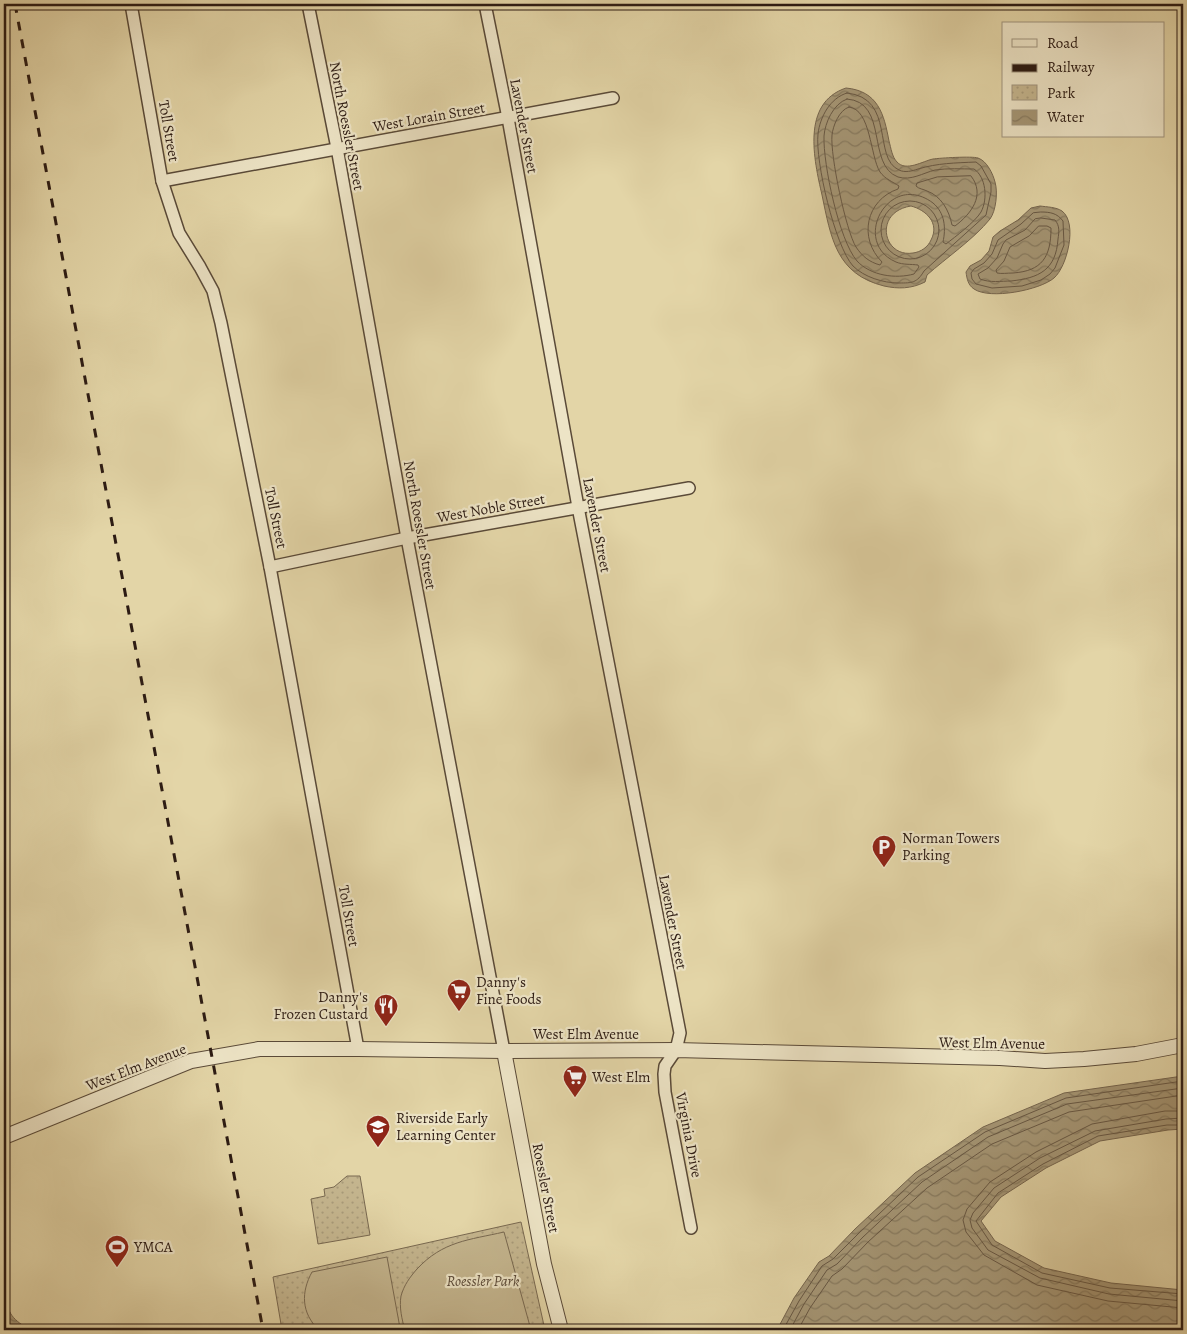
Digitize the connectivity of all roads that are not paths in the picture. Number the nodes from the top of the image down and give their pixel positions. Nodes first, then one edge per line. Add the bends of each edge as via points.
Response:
1 (131, 4) edge
2 (308, 4) edge
3 (485, 4) edge
4 (613, 98) dead end
5 (508, 118) junction
6 (337, 148) junction
7 (162, 181) junction
8 (689, 488) dead end
9 (578, 507) junction
10 (407, 538) junction
11 (270, 567) junction
12 (1183, 1045) edge
13 (358, 1049) junction
14 (676, 1050) junction
15 (504, 1051) junction
16 (4, 1137) edge
17 (691, 1228) dead end
18 (561, 1330) edge

1 - 7 street, Toll Street
2 - 6 street, North Roessler Street
3 - 5 street, Lavender Street
4 - 5 street, West Lorain Street
5 - 6 street, West Lorain Street
5 - 9 street, Lavender Street
6 - 7 street, West Lorain Street
6 - 10 street, North Roessler Street
7 - 11 street, Toll Street via 179,233 213,291
8 - 9 street, West Noble Street
9 - 10 street, West Noble Street
9 - 14 street, Lavender Street via 680,1033
10 - 11 street, West Noble Street
10 - 15 street, North Roessler Street
11 - 13 street, Toll Street
12 - 14 street, West Elm Avenue via 1136,1054 1045,1061
13 - 15 street, West Elm Avenue
13 - 16 street, West Elm Avenue via 259,1050 191,1061
14 - 15 street, West Elm Avenue
14 - 17 street, Virginia Drive via 665,1066 665,1092
15 - 18 street, Roessler Street via 544,1264

